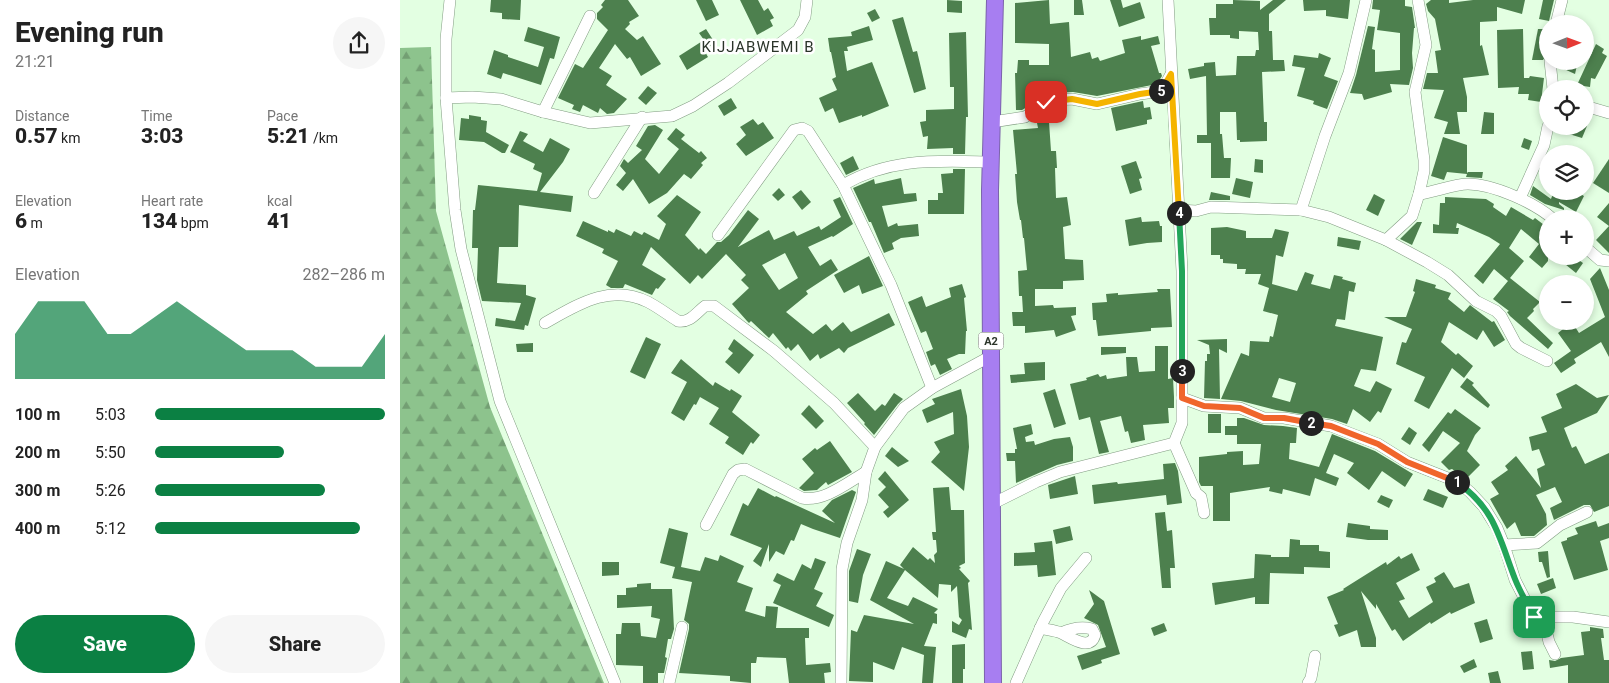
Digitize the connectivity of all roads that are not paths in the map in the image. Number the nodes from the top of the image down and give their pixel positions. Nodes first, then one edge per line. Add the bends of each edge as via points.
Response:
1 (450, 0) edge
2 (806, 0) edge
3 (995, 0) edge
4 (1168, 0) edge
5 (1366, 0) edge
6 (1418, 0) edge
7 (1562, 0) edge
8 (1558, 15) edge
9 (590, 16) dead end
10 (1171, 74) junction
11 (446, 98) junction
12 (1594, 109) edge
13 (543, 112) junction
14 (1609, 113) edge
15 (642, 117) junction
16 (992, 122) junction
17 (1546, 135) edge
18 (990, 162) junction
19 (843, 185) junction
20 (594, 193) dead end
21 (1419, 194) junction
22 (1520, 198) junction
23 (1179, 210) junction
24 (1301, 210) junction
25 (1542, 210) edge
26 (718, 235) dead end
27 (1386, 240) junction
28 (1594, 255) edge
29 (1609, 261) edge
30 (545, 323) dead end
31 (991, 356) junction
32 (1547, 362) dead end
33 (932, 388) junction
34 (1182, 398) junction
35 (1174, 443) junction
36 (875, 447) junction
37 (866, 472) junction
38 (992, 504) junction
39 (1588, 512) dead end
40 (1204, 513) dead end
41 (706, 525) dead end
42 (1504, 545) junction
43 (1086, 558) dead end
44 (1543, 617) junction
45 (1608, 622) edge
46 (682, 627) dead end
47 (1040, 628) junction
48 (1061, 633) dead end
49 (1555, 654) dead end
50 (1315, 656) dead end
51 (615, 683) edge
52 (669, 683) edge
53 (841, 683) edge
54 (993, 683) edge
55 (1016, 683) edge
56 (1308, 683) edge

1 - 11 street
2 - 15 street via 805,18 798,30 728,83 672,116
3 - 16 highway, A2
4 - 10 street
5 - 24 street via 1349,73
6 - 21 street via 1426,45 1415,92 1424,160
7 - 8 street
9 - 13 street
10 - 16 street via 1162,90 1097,104 1072,99 1056,100 1046,102 1025,117
10 - 23 street
11 - 13 street via 501,99
11 - 51 street via 461,249 500,401
12 - 14 street
13 - 15 street via 590,123
15 - 20 street
16 - 18 highway, A2
17 - 22 street
18 - 19 street via 907,162 860,175
18 - 31 highway, A2
19 - 26 street via 808,131 802,128 794,130
19 - 33 street via 890,285
21 - 22 street via 1468,184
21 - 27 street via 1412,216
22 - 25 street
23 - 24 street via 1196,211 1211,207
23 - 34 street
24 - 27 street
27 - 32 street via 1448,275 1476,301 1501,316 1516,344
28 - 29 street via 1600,260
30 - 36 street via 573,306 600,296 633,296 682,322 705,306 714,306 762,341 834,403
31 - 33 street
31 - 38 highway, A2
33 - 36 street via 904,408
34 - 35 street via 1182,423
34 - 42 street via 1204,406 1240,408 1264,418 1331,426 1378,444 1407,462 1458,482 1484,507
35 - 38 street via 1060,472
35 - 40 street via 1200,497
36 - 37 street
37 - 41 street via 812,500 745,469 738,470
37 - 53 street via 862,500 842,569
38 - 54 highway, A2
39 - 42 street via 1560,525 1537,543
42 - 44 street via 1534,617
43 - 47 street via 1061,588
44 - 45 street
44 - 49 street via 1548,642
46 - 52 street
47 - 48 street
47 - 55 street
50 - 56 street

